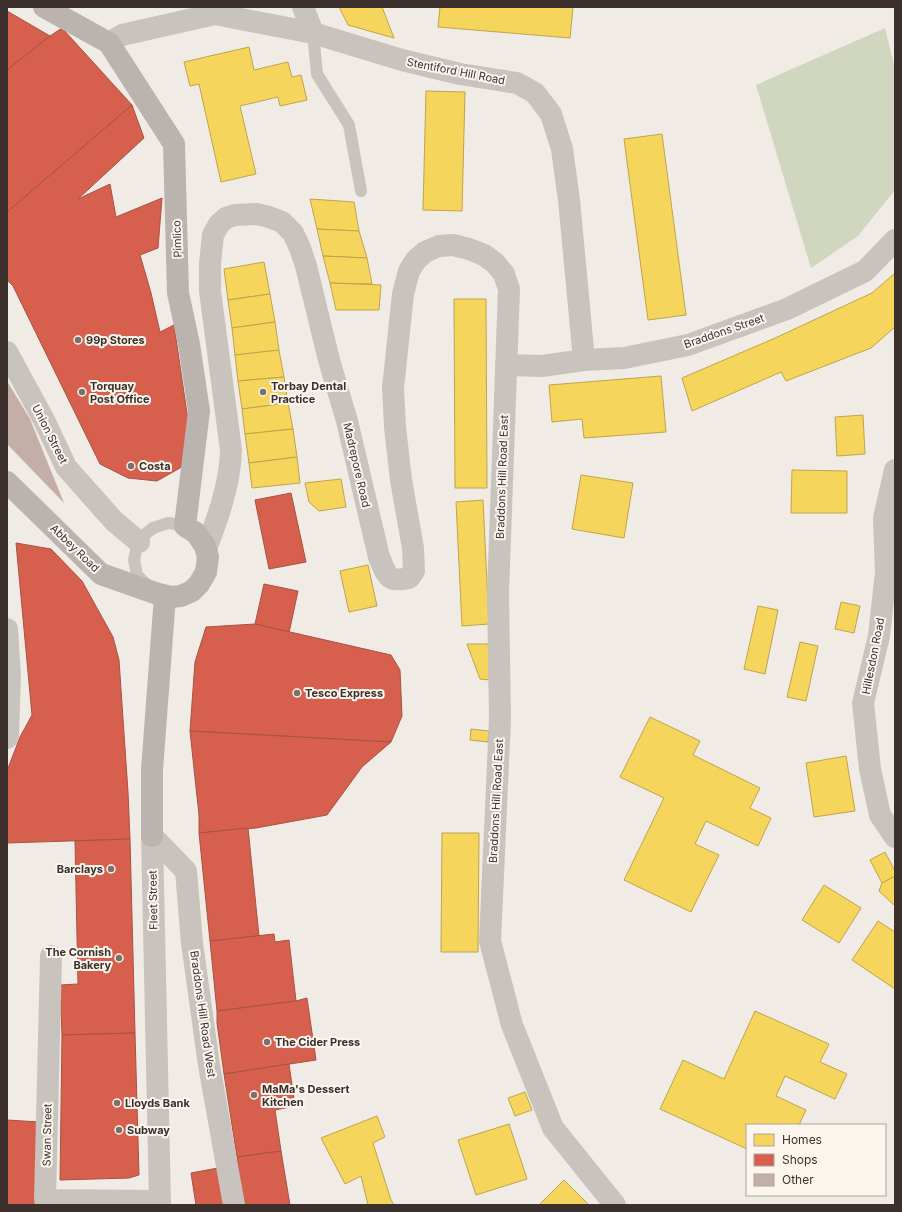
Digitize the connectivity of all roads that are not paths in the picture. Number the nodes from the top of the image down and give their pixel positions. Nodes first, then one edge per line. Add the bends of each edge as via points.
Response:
1 (44, 7) edge
2 (303, 7) edge
3 (313, 33) junction
4 (109, 43) junction
5 (361, 191) dead end
6 (895, 240) edge
7 (7, 352) edge
8 (584, 360) junction
9 (506, 365) junction
10 (895, 470) edge
11 (7, 482) edge
12 (184, 525) junction
13 (139, 542) junction
14 (206, 549) junction
15 (160, 594) junction
16 (7, 629) edge
17 (7, 738) edge
18 (152, 836) junction
19 (895, 837) edge
20 (51, 956) dead end
21 (160, 1203) edge
22 (234, 1205) edge
23 (615, 1205) edge

1 - 4 street, Pimlico
2 - 3 street
3 - 4 street, Stentiford Hill Road via 215,14 122,35
3 - 5 lane via 317,74 349,125
3 - 8 street, Stentiford Hill Road via 402,60 460,74 517,83 535,93 550,114 562,149
4 - 12 street, Pimlico via 174,144 178,293 190,344 199,412
6 - 8 street, Braddons Street via 865,271 787,309 688,345 624,358
7 - 13 street, Union Street via 66,467 114,521
8 - 9 street, Braddons Street via 542,366
9 - 14 street, Madrepore Road via 509,289 504,274 484,255 469,249 453,245 439,246 426,252 416,260 409,271 403,294 393,388 395,427 413,548 414,572 409,578 397,581 387,576 379,557 347,420 300,248 293,233 282,222 257,214 226,218 218,224 213,235 210,291 231,450 231,468
9 - 23 street, Braddons Hill Road East via 498,593 500,719 490,940 512,1025 553,1128
10 - 19 street, Hillesdon Road via 884,518 886,572 879,636 863,703 870,769 880,815
11 - 15 street, Abbey Road via 101,574
12 - 13 lane via 168,523 153,528
12 - 14 street via 196,533
13 - 15 lane via 134,560 138,575
14 - 15 street via 206,572 199,584 181,596 170,597
15 - 18 street, Fleet Street via 152,770
16 - 17 street via 10,677
18 - 21 street, Fleet Street
18 - 22 street, Braddons Hill Road West via 186,871 192,943 208,1057
20 - 21 street, Swan Street via 45,1200

